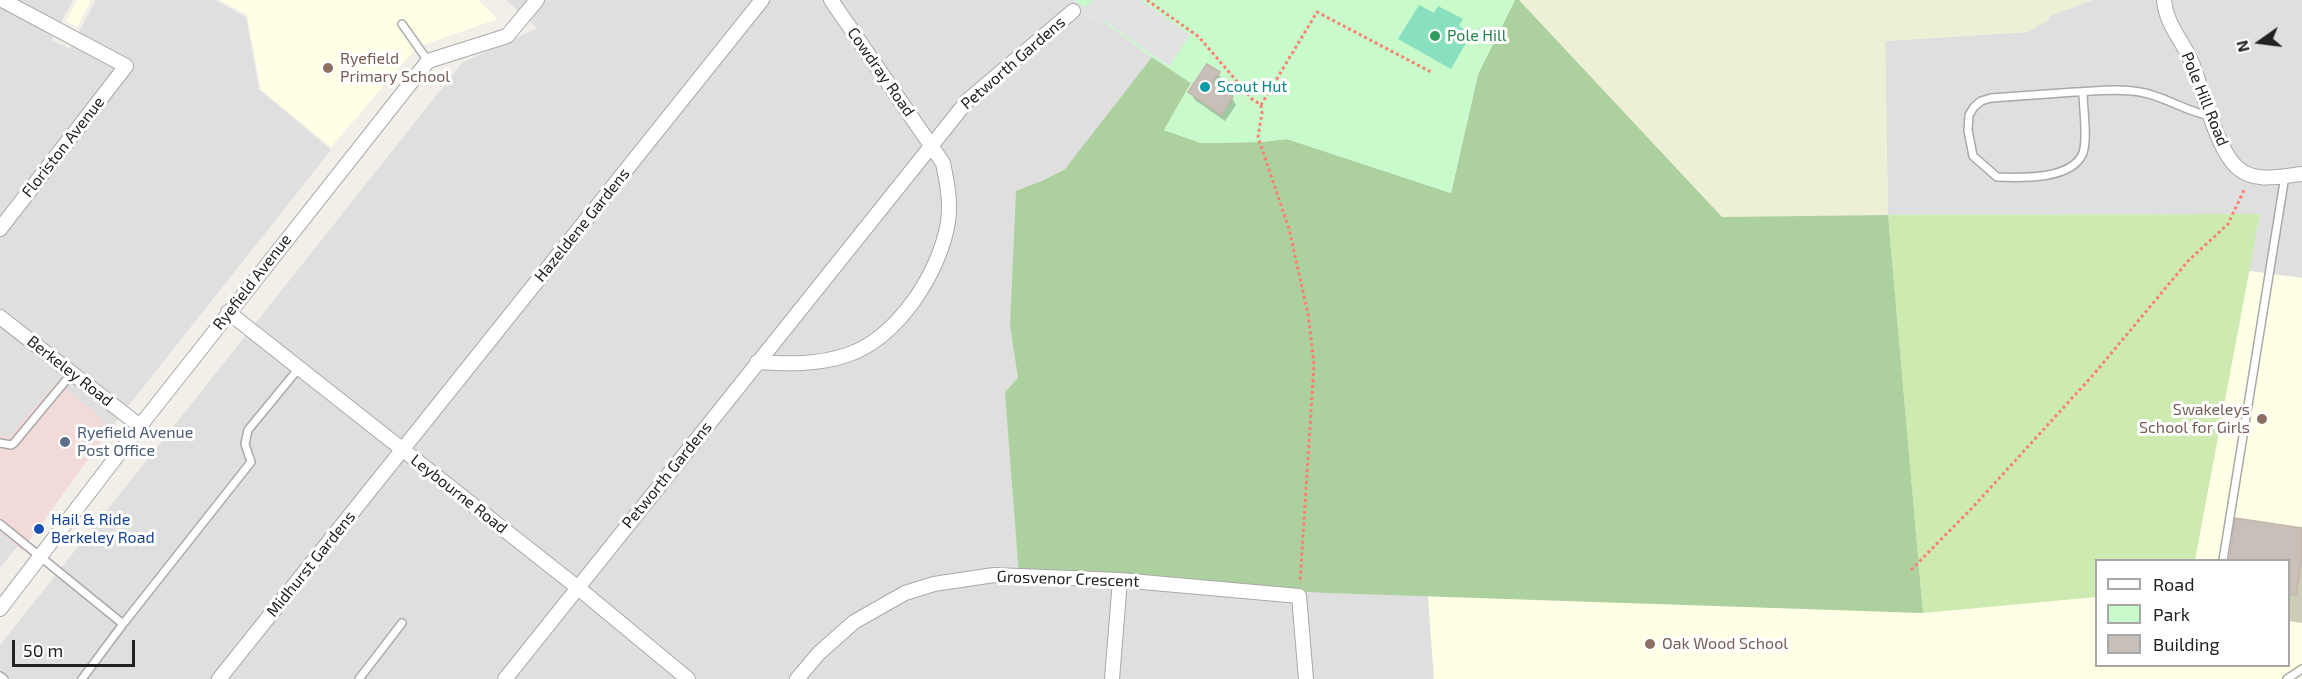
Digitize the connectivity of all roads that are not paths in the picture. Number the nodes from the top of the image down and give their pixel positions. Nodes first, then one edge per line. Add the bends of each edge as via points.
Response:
1 (2, 0) edge
2 (537, 0) edge
3 (762, 0) edge
4 (831, 0) edge
5 (2164, 0) edge
6 (1073, 11) dead end
7 (402, 24) dead end
8 (428, 61) junction
9 (2083, 92) junction
10 (2211, 116) junction
11 (932, 143) junction
12 (2302, 174) edge
13 (2285, 176) junction
14 (0, 228) edge
15 (228, 312) junction
16 (0, 317) edge
17 (757, 362) junction
18 (299, 368) junction
19 (72, 373) junction
20 (140, 426) junction
21 (0, 443) edge
22 (402, 449) junction
23 (0, 524) edge
24 (40, 556) junction
25 (2223, 559) edge
26 (1120, 580) junction
27 (577, 588) junction
28 (0, 609) edge
29 (402, 623) dead end
30 (123, 624) junction
31 (2302, 669) edge
32 (0, 676) edge
33 (4, 679) edge
34 (82, 679) edge
35 (219, 679) edge
36 (359, 679) edge
37 (505, 679) edge
38 (688, 679) edge
39 (797, 679) edge
40 (1112, 679) edge
41 (1306, 679) edge
42 (2287, 679) edge

1 - 14 street, Floriston Avenue via 126,66
2 - 8 street via 507,36
3 - 22 street, Hazeldene Gardens
4 - 11 street, Cowdray Road
5 - 10 street, Pole Hill Road via 2167,16 2188,53
6 - 11 street, Petworth Gardens via 968,100
7 - 8 lane
8 - 15 street, Ryefield Avenue
9 - 9 lane via 1981,101 1969,115 1973,156 1997,177 2055,174 2074,165 2085,145
9 - 10 lane via 2140,91 2195,114
10 - 13 street, Pole Hill Road via 2237,168 2251,176
11 - 17 street, Petworth Gardens
11 - 17 street via 943,162 949,220 941,252 913,303 872,342 850,354 792,365
12 - 13 street
13 - 25 lane
15 - 18 street, Leybourne Road
15 - 20 street, Ryefield Avenue
16 - 19 street, Berkeley Road
17 - 27 street, Petworth Gardens
18 - 22 street, Leybourne Road
18 - 30 lane via 248,430 245,444 251,462
19 - 20 street, Berkeley Road
19 - 21 lane via 14,443
20 - 24 street, Ryefield Avenue
22 - 27 street, Leybourne Road
22 - 35 street, Midhurst Gardens
23 - 24 lane
24 - 28 street, Ryefield Avenue
24 - 30 lane
26 - 39 street, Grosvenor Crescent via 994,575 904,593 854,622
26 - 40 street
26 - 41 street, Grosvenor Crescent via 1299,596
27 - 37 street
27 - 38 street, Leybourne Road
29 - 36 lane
30 - 34 lane
31 - 42 lane
32 - 33 lane

